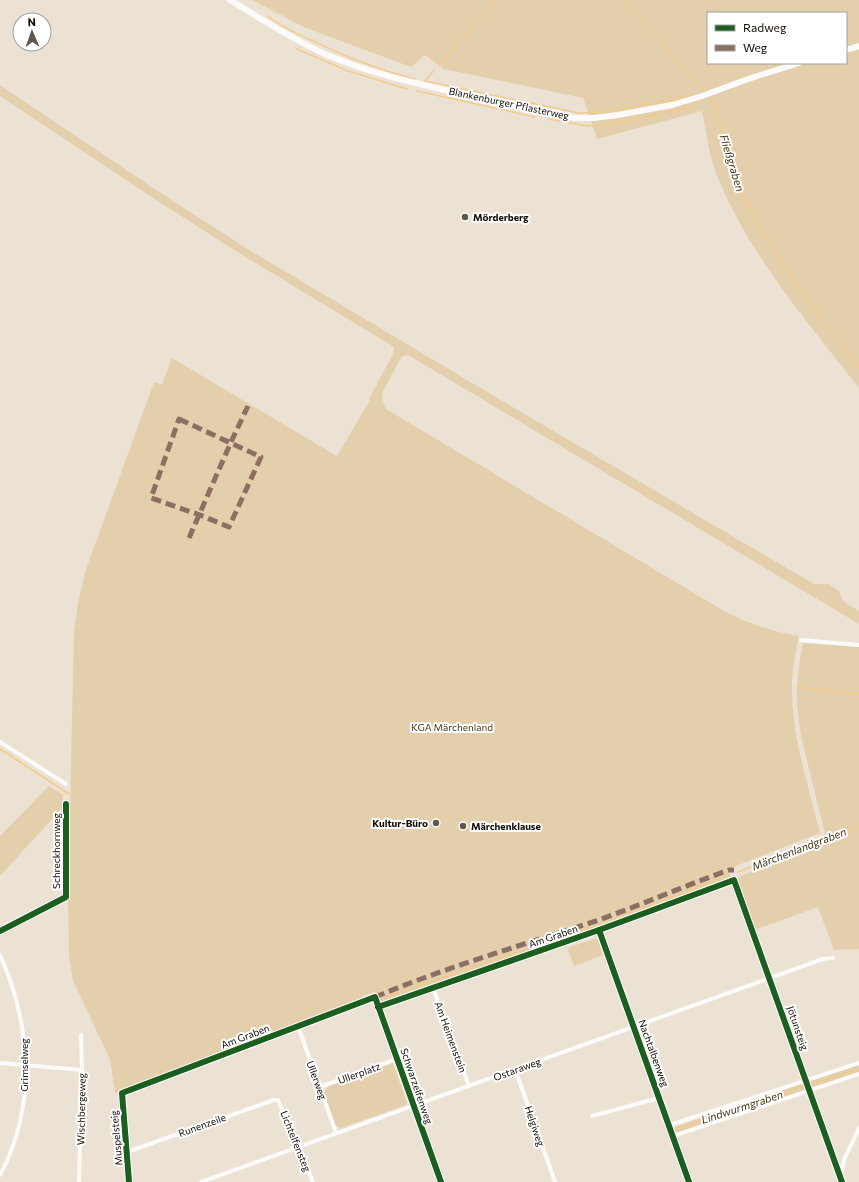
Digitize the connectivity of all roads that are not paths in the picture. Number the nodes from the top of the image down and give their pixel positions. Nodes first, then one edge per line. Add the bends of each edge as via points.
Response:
1 (230, 0) edge
2 (859, 46) edge
3 (847, 50) edge
4 (797, 64) edge
5 (801, 640) dead end
6 (859, 644) edge
7 (0, 742) edge
8 (66, 784) dead end
9 (66, 804) dead end
10 (734, 880) joint
11 (599, 930) junction
12 (0, 931) edge
13 (0, 954) edge
14 (833, 958) dead end
15 (770, 978) junction
16 (433, 988) junction
17 (375, 997) joint
18 (378, 1007) junction
19 (298, 1026) junction
20 (633, 1026) junction
21 (81, 1035) dead end
22 (397, 1059) junction
23 (0, 1063) edge
24 (859, 1063) edge
25 (26, 1065) junction
26 (515, 1069) junction
27 (82, 1070) junction
28 (859, 1074) edge
29 (806, 1080) junction
30 (468, 1086) junction
31 (320, 1087) junction
32 (810, 1091) junction
33 (122, 1093) joint
34 (659, 1098) junction
35 (278, 1100) joint
36 (414, 1106) junction
37 (592, 1116) dead end
38 (670, 1125) junction
39 (859, 1128) edge
40 (336, 1133) junction
41 (673, 1136) junction
42 (298, 1147) junction
43 (127, 1152) junction
44 (0, 1175) edge
45 (841, 1176) junction
46 (79, 1182) edge
47 (129, 1182) edge
48 (201, 1182) edge
49 (312, 1182) edge
50 (441, 1182) edge
51 (555, 1182) edge
52 (689, 1182) edge
53 (842, 1182) edge

1 - 4 main road, Blankenburger Pflasterweg via 291,37 353,65 409,82 584,118 618,115 672,105
2 - 3 main road
5 - 6 street
7 - 8 street
9 - 12 street, Schreckhornweg via 66,897
10 - 11 street, Am Graben
10 - 15 street, Jötunsteig
11 - 16 street, Am Graben
11 - 20 street, Nachtalbenweg
13 - 25 street, Grimselweg via 20,1016
14 - 15 street, Ostaraweg via 823,959
15 - 20 street, Ostaraweg
15 - 29 street, Jötunsteig
16 - 18 street, Am Graben
16 - 30 street, Am Heimenstein
17 - 18 street, Schwarzelfenweg
17 - 19 street, Am Graben
18 - 22 street, Schwarzelfenweg
19 - 31 street, Ullerweg
19 - 33 street, Am Graben
20 - 26 street, Ostaraweg
20 - 34 street, Nachtalbenweg
21 - 27 street, Wischbergeweg
22 - 31 street, Ullerplatz
22 - 36 street, Schwarzelfenweg
23 - 25 street
24 - 29 street
25 - 27 street
25 - 44 street, Grimselweg via 21,1116 14,1143
26 - 30 street, Ostaraweg
26 - 51 street, Helgiweg
27 - 46 street, Wischbergeweg
28 - 32 street
29 - 32 street, Jötunsteig
29 - 38 street
30 - 36 street, Ostaraweg
31 - 40 street, Ullerweg
32 - 41 street
32 - 45 street, Jötunsteig
33 - 43 street, Muspelsteig
34 - 37 street
34 - 38 street, Nachtalbenweg
35 - 42 street, Lichtelfensteg
35 - 43 street, Runenzeile
36 - 40 street, Ostaraweg
36 - 50 street, Schwarzelfenweg
38 - 41 street, Nachtalbenweg
39 - 45 street via 844,1160
40 - 42 street, Ostaraweg
41 - 52 street, Nachtalbenweg
42 - 48 street, Ostaraweg
42 - 49 street, Lichtelfensteg
43 - 47 street, Muspelsteig
45 - 53 street, Jötunsteig

